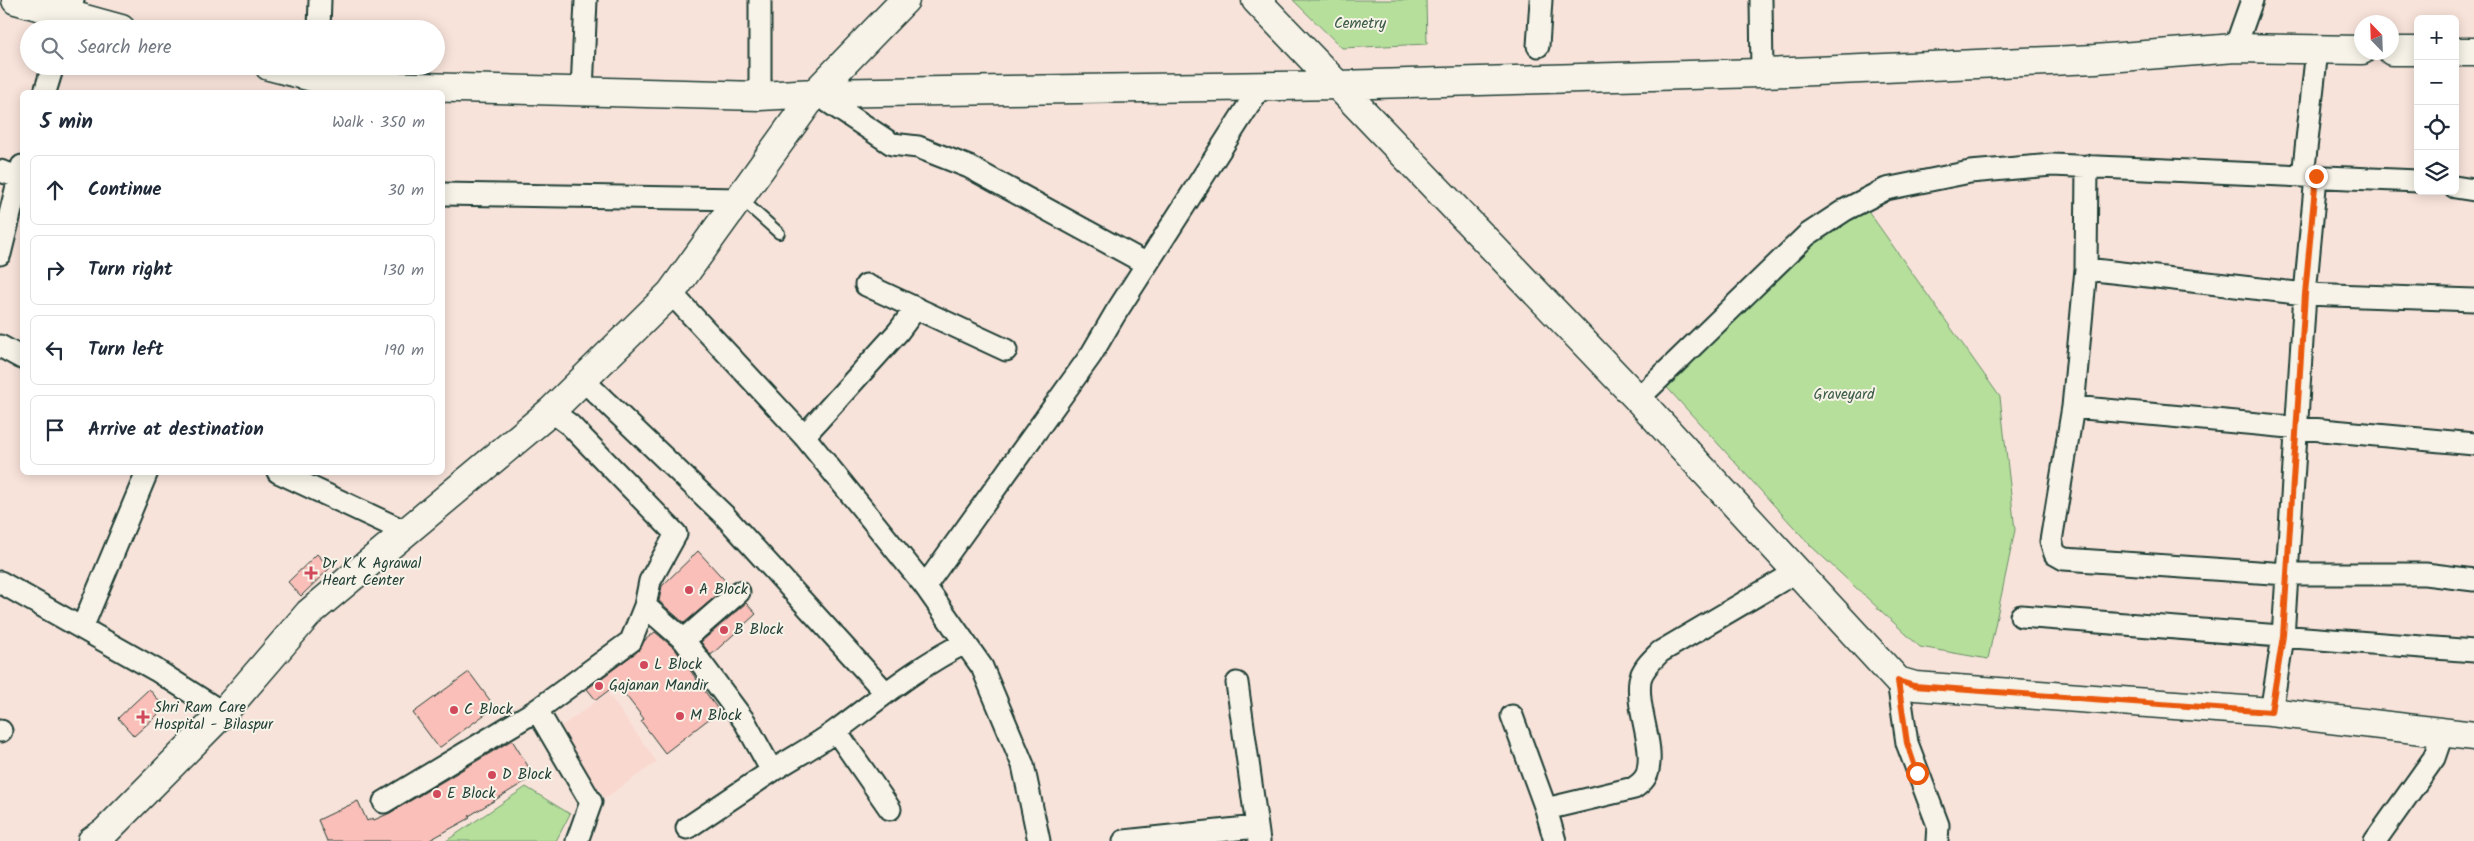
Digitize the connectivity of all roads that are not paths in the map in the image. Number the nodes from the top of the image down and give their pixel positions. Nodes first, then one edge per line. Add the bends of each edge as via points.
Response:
1 (16, 0) edge
2 (320, 0) edge
3 (586, 0) edge
4 (760, 0) edge
5 (905, 0) edge
6 (1256, 0) edge
7 (1541, 0) edge
8 (1760, 0) edge
9 (2252, 0) edge
10 (68, 15) edge
11 (87, 20) edge
12 (319, 20) edge
13 (1538, 46) dead end
14 (2235, 48) junction
15 (2317, 50) junction
16 (2354, 50) edge
17 (2399, 51) edge
18 (2414, 51) edge
19 (2459, 52) edge
20 (2474, 52) edge
21 (1762, 72) junction
22 (50, 75) edge
23 (323, 75) edge
24 (1338, 85) junction
25 (1260, 86) junction
26 (46, 90) edge
27 (582, 91) junction
28 (815, 93) junction
29 (760, 96) junction
30 (2087, 166) junction
31 (14, 171) edge
32 (2309, 176) junction
33 (2414, 181) edge
34 (2459, 188) edge
35 (2474, 190) edge
36 (445, 194) edge
37 (741, 199) junction
38 (778, 233) dead end
39 (0, 254) edge
40 (1147, 264) junction
41 (2086, 269) junction
42 (866, 285) dead end
43 (671, 294) junction
44 (2305, 294) junction
45 (2474, 300) edge
46 (916, 308) junction
47 (0, 346) edge
48 (1006, 350) dead end
49 (20, 357) edge
50 (583, 380) junction
51 (1638, 399) junction
52 (2073, 407) junction
53 (551, 411) junction
54 (2297, 426) junction
55 (804, 436) junction
56 (2474, 444) edge
57 (146, 475) edge
58 (284, 475) edge
59 (406, 532) junction
60 (1796, 572) junction
61 (2287, 574) junction
62 (2474, 580) edge
63 (0, 582) edge
64 (925, 586) junction
65 (739, 592) dead end
66 (645, 606) junction
67 (2021, 616) dead end
68 (82, 628) junction
69 (2283, 636) junction
70 (684, 640) junction
71 (964, 643) junction
72 (2474, 651) edge
73 (1898, 681) junction
74 (1236, 683) dead end
75 (885, 692) junction
76 (537, 710) junction
77 (2271, 712) junction
78 (223, 713) junction
79 (1512, 716) dead end
80 (836, 730) junction
81 (2443, 732) junction
82 (2474, 736) edge
83 (772, 771) junction
84 (384, 802) dead end
85 (890, 808) dead end
86 (1546, 809) junction
87 (687, 828) dead end
88 (1258, 834) edge
89 (103, 838) edge
90 (577, 841) edge
91 (1040, 841) edge
92 (1124, 841) edge
93 (1555, 841) edge
94 (1937, 841) edge
95 (2375, 841) edge

1 - 10 street
2 - 12 street
3 - 27 street
4 - 29 street
5 - 28 street
6 - 24 street
7 - 13 street
8 - 21 street
9 - 14 street
10 - 11 street
14 - 15 street
14 - 21 street via 2085,59
15 - 16 street
15 - 32 street
17 - 18 street
19 - 20 street
21 - 24 street
22 - 26 street
23 - 27 street via 343,85
24 - 25 street
24 - 51 street
25 - 28 street
25 - 40 street
27 - 29 street
28 - 29 street
28 - 37 street
28 - 40 street via 892,144 918,147 969,167
30 - 32 street
30 - 41 street
30 - 51 street via 2032,166 1970,172 1886,189 1865,198 1807,235
31 - 39 street
32 - 33 street
32 - 44 street
34 - 35 street
36 - 37 street
37 - 38 lane
37 - 43 street
40 - 64 street via 1091,355
41 - 44 street
41 - 52 street
42 - 46 street
43 - 50 street
43 - 55 street
44 - 45 street
44 - 54 street
46 - 48 street
46 - 55 street
47 - 49 street
50 - 53 street
50 - 75 street via 724,516
51 - 60 street
52 - 54 street
52 - 61 street via 2051,541 2058,557
53 - 59 street
53 - 66 street via 570,425 676,534 650,581
54 - 56 street
54 - 61 street
55 - 64 street
57 - 68 street
58 - 59 street
59 - 78 street via 308,613
60 - 73 street
60 - 86 street via 1660,652 1644,670 1640,680 1641,706 1649,768 1639,784 1634,788
61 - 62 street via 2425,574
61 - 69 street
63 - 68 street
64 - 71 street
65 - 70 street
66 - 70 street
66 - 76 street via 631,641
67 - 69 street
68 - 78 street
69 - 72 street
69 - 77 street
70 - 83 street via 745,722
71 - 75 street
71 - 91 street via 982,667 1023,765
73 - 77 street via 1914,686
73 - 94 street via 1907,743 1938,826
74 - 88 street
75 - 80 street
76 - 84 street
76 - 90 street via 591,802
77 - 81 street
78 - 89 street
79 - 86 street
80 - 83 street
80 - 85 street
81 - 82 street
81 - 95 street via 2434,758
83 - 87 street
86 - 93 street
88 - 92 street

